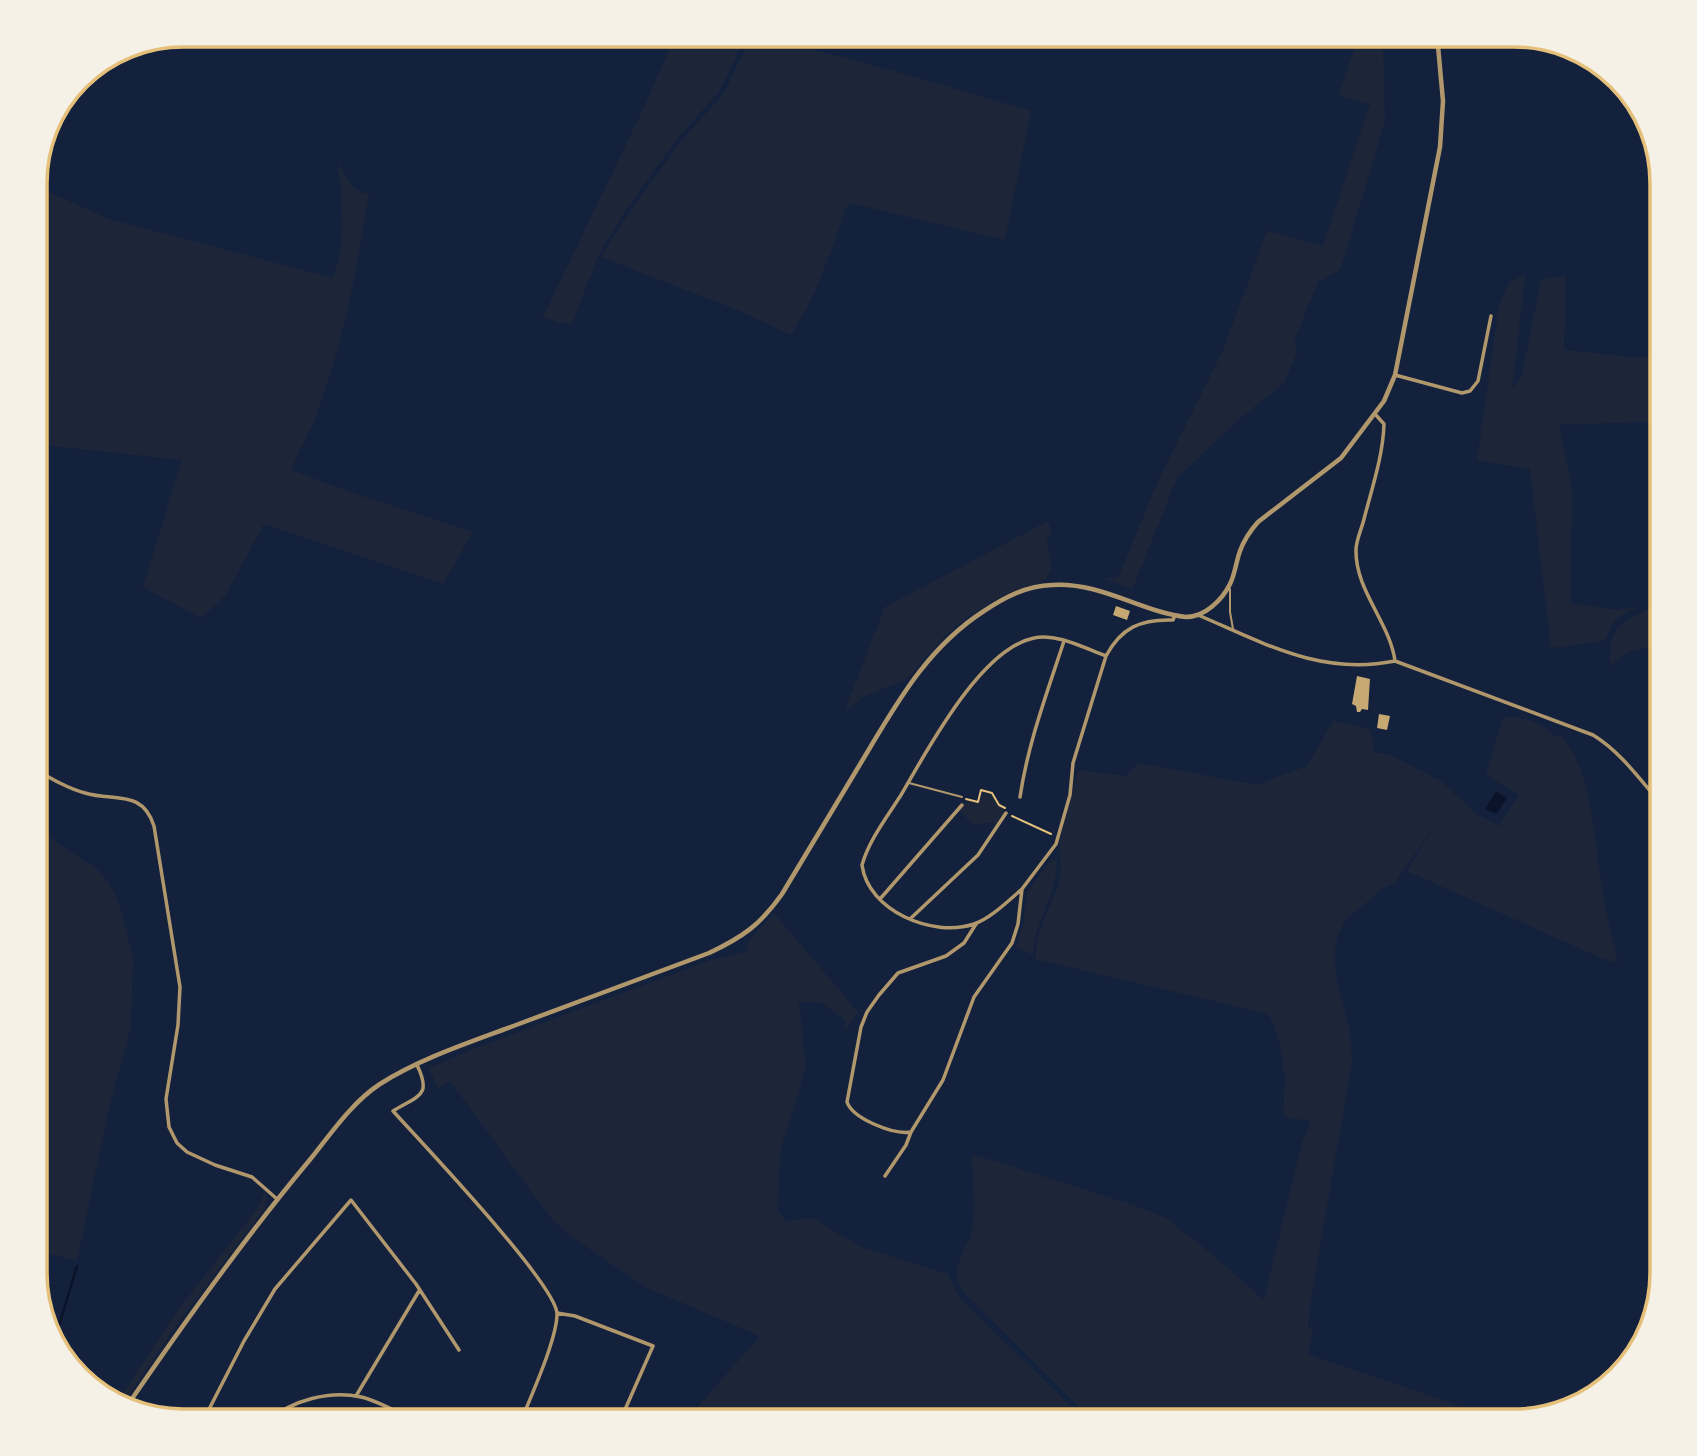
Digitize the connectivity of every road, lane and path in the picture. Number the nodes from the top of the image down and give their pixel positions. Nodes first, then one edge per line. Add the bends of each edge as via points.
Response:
1 (1438, 47) edge
2 (1491, 316) dead end
3 (1395, 374) junction
4 (1375, 414) junction
5 (1230, 583) junction
6 (1175, 615) junction
7 (1198, 615) junction
8 (1234, 630) junction
9 (1064, 641) junction
10 (1106, 656) junction
11 (1395, 661) junction
12 (48, 777) edge
13 (908, 783) junction
14 (1650, 791) edge
15 (962, 797) joint
16 (1020, 797) dead end
17 (962, 804) dead end
18 (1006, 813) joint
19 (1015, 817) dead end
20 (1051, 834) dead end
21 (1022, 889) junction
22 (880, 899) junction
23 (910, 919) junction
24 (976, 924) junction
25 (417, 1065) junction
26 (911, 1132) junction
27 (885, 1176) dead end
28 (277, 1199) junction
29 (419, 1291) junction
30 (557, 1313) junction
31 (459, 1350) dead end
32 (356, 1396) junction
33 (132, 1398) edge
34 (209, 1409) edge
35 (288, 1409) edge
36 (387, 1409) edge
37 (525, 1409) edge
38 (625, 1409) edge

1 - 3 street via 1441,136
2 - 3 street via 1478,381 1470,391 1462,393
3 - 4 street
4 - 5 street via 1341,458 1258,522 1240,551
4 - 11 street via 1384,424 1383,446 1356,550 1361,576 1390,639
5 - 7 street via 1219,600
5 - 8 lane
6 - 7 street
6 - 10 street via 1173,620 1129,629 1114,641
6 - 25 street via 1077,586 1042,586 1003,598 946,639 909,682 782,894 750,930 709,953
7 - 8 street
8 - 11 street via 1302,658 1340,665
9 - 10 street
9 - 13 street via 1049,636 1028,639 985,670 939,729
9 - 16 street via 1034,733
10 - 21 street via 1073,763 1059,837
11 - 14 street via 1593,735 1628,764
12 - 28 street via 86,794 130,799 151,816 180,987 166,1098 169,1127 187,1152 251,1177
13 - 15 lane
13 - 22 street via 862,865 870,890
15 - 18 path via 978,802 981,790 992,793
17 - 22 street
18 - 23 street via 978,855
19 - 20 path
21 - 24 street
21 - 26 street via 1012,943 974,997 943,1080
22 - 23 street
23 - 24 street via 936,928
24 - 26 street via 964,943 946,956 898,973 864,1019 850,1109 892,1131
25 - 28 street via 361,1100
25 - 30 street via 424,1088 393,1111 527,1264
26 - 27 street
28 - 33 street
29 - 31 street
29 - 32 street
29 - 34 street via 351,1200 275,1289
30 - 37 street
30 - 38 street via 653,1346
32 - 35 street via 328,1395
32 - 36 street

